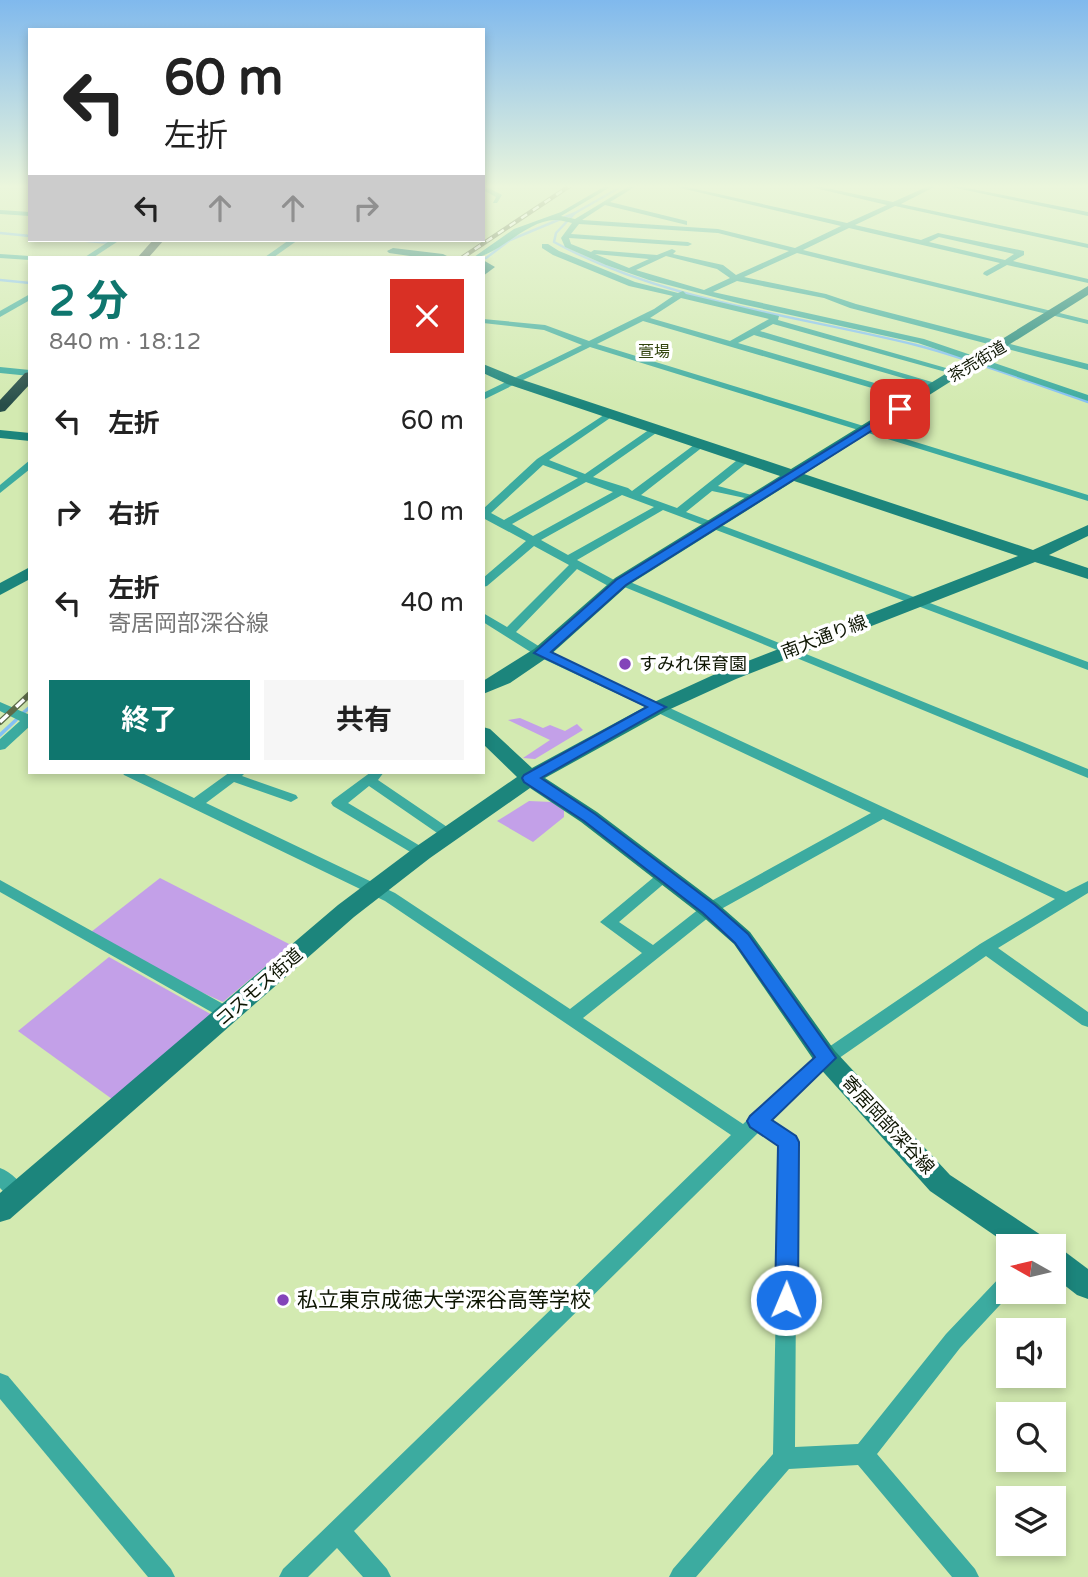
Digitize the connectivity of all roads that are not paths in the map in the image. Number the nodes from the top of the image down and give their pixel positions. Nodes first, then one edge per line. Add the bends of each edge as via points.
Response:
1 (570, 259) edge
2 (599, 259) edge
3 (656, 259) edge
4 (676, 259) edge
5 (776, 259) edge
6 (829, 259) edge
7 (991, 259) edge
8 (1012, 259) edge
9 (1006, 262) junction
10 (628, 271) junction
11 (987, 274) dead end
12 (735, 278) junction
13 (1088, 281) edge
14 (689, 289) junction
15 (1088, 290) edge
16 (707, 292) junction
17 (679, 295) junction
18 (28, 297) edge
19 (0, 307) edge
20 (11, 309) junction
21 (28, 310) edge
22 (1054, 313) junction
23 (0, 316) edge
24 (642, 318) junction
25 (485, 321) edge
26 (772, 321) junction
27 (1088, 322) edge
28 (754, 332) junction
29 (731, 344) junction
30 (591, 345) junction
31 (1003, 345) junction
32 (969, 364) junction
33 (1088, 367) edge
34 (0, 370) edge
35 (485, 370) edge
36 (28, 375) edge
37 (28, 377) edge
38 (512, 381) junction
39 (937, 385) junction
40 (485, 396) edge
41 (916, 398) junction
42 (1088, 398) edge
43 (0, 408) edge
44 (610, 414) junction
45 (656, 429) junction
46 (867, 430) junction
47 (0, 434) edge
48 (28, 437) edge
49 (701, 444) junction
50 (745, 459) junction
51 (541, 461) junction
52 (28, 465) edge
53 (793, 475) junction
54 (587, 477) junction
55 (3, 486) edge
56 (710, 487) junction
57 (630, 492) junction
58 (1088, 498) edge
59 (755, 499) junction
60 (663, 506) junction
61 (679, 512) junction
62 (485, 513) edge
63 (485, 514) edge
64 (505, 524) junction
65 (712, 526) junction
66 (1088, 530) edge
67 (534, 540) junction
68 (1034, 556) junction
69 (572, 562) junction
70 (28, 573) edge
71 (1088, 575) edge
72 (485, 582) edge
73 (619, 584) junction
74 (0, 590) edge
75 (917, 602) junction
76 (485, 618) edge
77 (509, 632) junction
78 (789, 650) junction
79 (541, 653) junction
80 (1088, 666) edge
81 (485, 687) edge
82 (0, 706) edge
83 (659, 707) junction
84 (28, 720) edge
85 (28, 721) edge
86 (485, 735) edge
87 (0, 746) edge
88 (133, 774) edge
89 (236, 774) edge
90 (1088, 774) edge
91 (374, 777) edge
92 (530, 778) junction
93 (291, 798) dead end
94 (195, 803) junction
95 (882, 813) junction
96 (448, 834) junction
97 (422, 853) junction
98 (665, 876) junction
99 (0, 885) edge
100 (1088, 886) edge
101 (375, 888) junction
102 (1068, 899) junction
103 (709, 909) junction
104 (986, 948) junction
105 (653, 953) junction
106 (228, 1014) junction
107 (572, 1017) junction
108 (1088, 1021) edge
109 (826, 1058) junction
110 (750, 1128) junction
111 (0, 1176) edge
112 (19, 1194) junction
113 (0, 1210) edge
114 (1016, 1234) edge
115 (1066, 1269) edge
116 (1088, 1286) edge
117 (996, 1295) edge
118 (0, 1383) edge
119 (863, 1454) junction
120 (784, 1458) junction
121 (339, 1532) junction
122 (163, 1577) edge
123 (291, 1577) edge
124 (379, 1577) edge
125 (681, 1577) edge
126 (967, 1577) edge

1 - 17 street via 632,284
2 - 10 street
3 - 10 street
4 - 12 street via 720,267
5 - 12 street
6 - 22 street
7 - 9 street
8 - 9 street
9 - 11 street
9 - 13 street
10 - 14 street
12 - 16 street
12 - 31 street via 826,296
14 - 16 street
14 - 17 street
15 - 22 street, 茶売街道
16 - 32 street via 922,341
17 - 24 street
17 - 26 street via 776,318
18 - 20 street
19 - 20 street
20 - 21 street
20 - 23 street
22 - 27 street
22 - 31 street, 茶売街道
24 - 29 street
24 - 30 street
25 - 30 street via 545,328
26 - 28 street
26 - 32 street
28 - 29 street
28 - 39 street
29 - 41 street
30 - 38 street
30 - 46 street
31 - 32 street, 茶売街道
31 - 33 street
32 - 39 street, 茶売街道
32 - 42 street
34 - 36 street
35 - 38 street
37 - 43 highway
38 - 40 street
38 - 44 street
39 - 41 street, 茶売街道
41 - 46 street, 茶売街道
44 - 45 street
44 - 51 street
45 - 49 street
45 - 54 street
46 - 53 street, 茶売街道
46 - 58 street
47 - 48 street
49 - 50 street
49 - 57 street
50 - 53 street
50 - 56 street
51 - 54 street
51 - 62 street
52 - 55 street
53 - 59 street, 茶売街道
53 - 68 street
54 - 57 street
54 - 64 street
56 - 59 street
56 - 61 street
57 - 60 street
57 - 67 street
59 - 65 street, 茶売街道
60 - 61 street
60 - 69 street
61 - 65 street
63 - 64 street
64 - 67 street
65 - 73 street, 茶売街道
65 - 75 street
66 - 68 street, 南大通り線
67 - 69 street
67 - 72 street
68 - 71 street
68 - 75 street, 南大通り線
69 - 73 street
69 - 77 street
70 - 74 street
73 - 78 street
73 - 79 street, 茶売街道
75 - 78 street, 南大通り線
75 - 80 street
76 - 77 street
77 - 79 street
78 - 83 street, 南大通り線
78 - 90 street
79 - 81 street, 茶売街道
79 - 83 street
82 - 84 street
83 - 92 street, 南大通り線
83 - 95 street
85 - 87 street
86 - 92 street, 寄居岡部深谷線
88 - 94 street
89 - 93 street
89 - 94 street
91 - 96 street
91 - 97 street via 338,803
92 - 96 street, コスモス街道
92 - 98 street, 寄居岡部深谷線
94 - 101 street
95 - 102 street
95 - 103 street
96 - 97 street, コスモス街道
97 - 101 street, コスモス街道
98 - 103 street, 寄居岡部深谷線
98 - 105 street via 608,922
99 - 106 street
100 - 102 street
101 - 106 street, コスモス街道
101 - 107 street
102 - 104 street
103 - 105 street
103 - 109 street, 寄居岡部深谷線 via 741,938
104 - 108 street
104 - 109 street
105 - 107 street
106 - 112 street, コスモス街道
107 - 110 street
109 - 110 street
109 - 114 street, 寄居岡部深谷線 via 940,1183
110 - 120 street via 789,1142
110 - 121 street
111 - 112 street
112 - 113 street, コスモス街道
115 - 116 street
117 - 119 street
118 - 122 street
119 - 120 street
119 - 126 street
120 - 125 street
121 - 123 street
121 - 124 street

